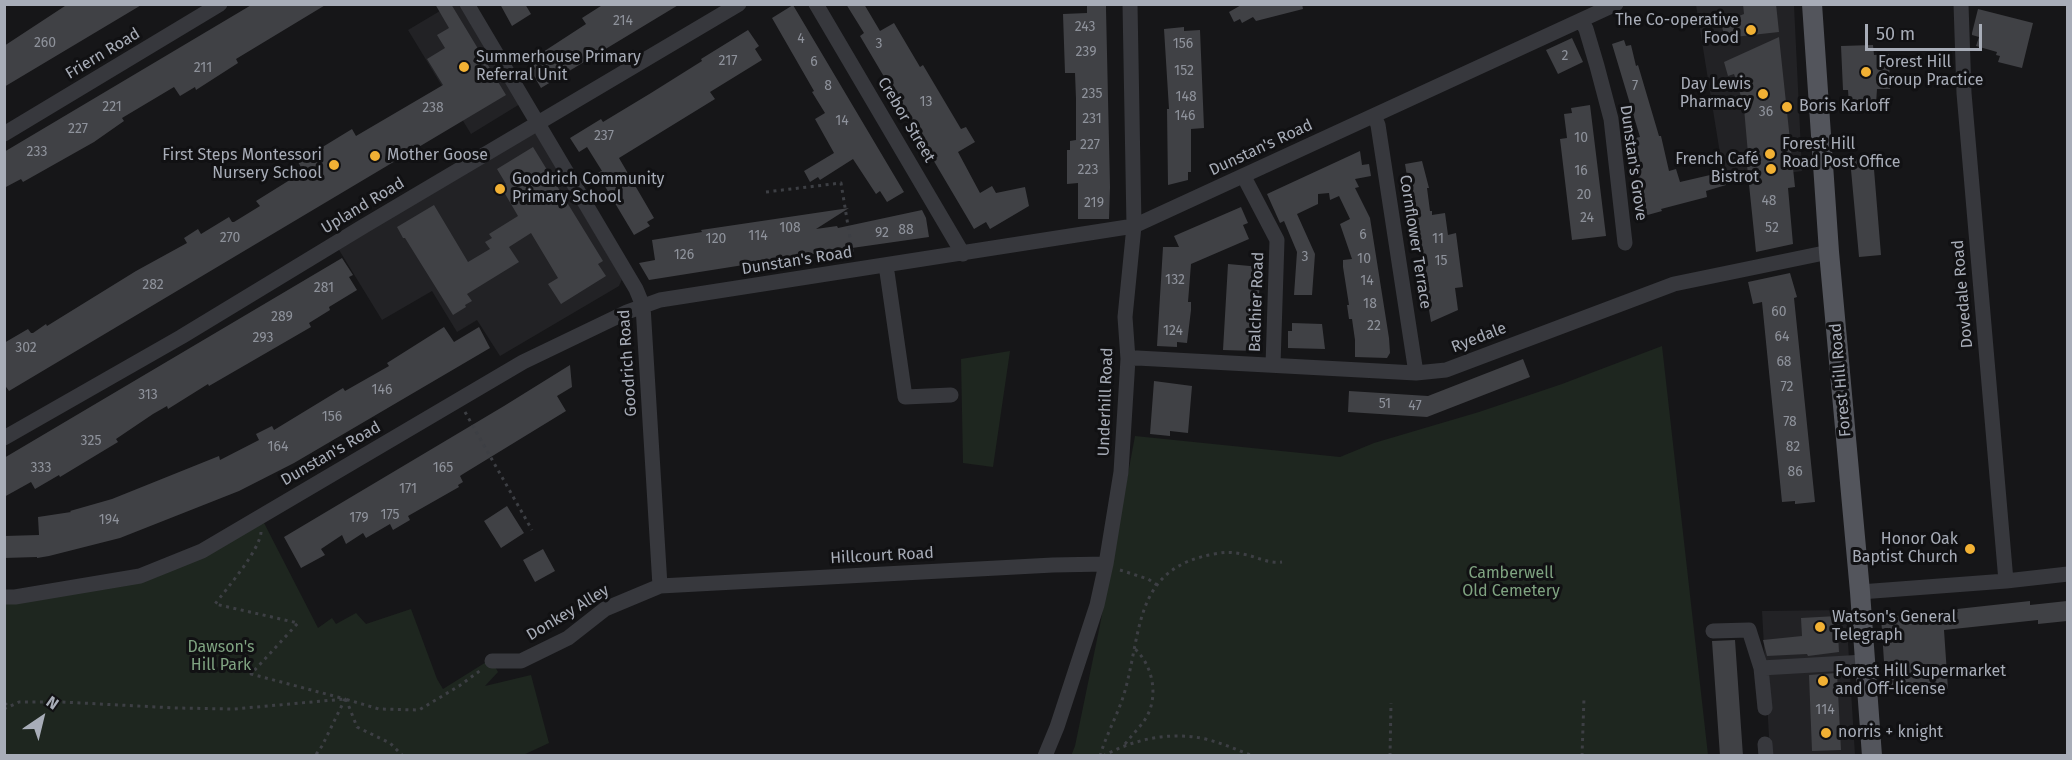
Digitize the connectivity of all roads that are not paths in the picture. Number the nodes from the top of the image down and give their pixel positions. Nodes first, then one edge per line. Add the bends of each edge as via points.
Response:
1 (220, 4) edge
2 (467, 4) edge
3 (740, 4) edge
4 (816, 4) edge
5 (1130, 4) edge
6 (1616, 4) edge
7 (1812, 4) edge
8 (1961, 4) edge
9 (1581, 20) junction
10 (1374, 116) junction
11 (537, 123) junction
12 (4, 134) edge
13 (1244, 177) junction
14 (1134, 226) junction
15 (1625, 243) dead end
16 (1829, 252) junction
17 (963, 254) junction
18 (886, 265) junction
19 (644, 306) junction
20 (1128, 359) junction
21 (1273, 365) junction
22 (1416, 373) junction
23 (951, 395) dead end
24 (4, 438) edge
25 (1106, 564) junction
26 (2067, 574) edge
27 (2006, 581) junction
28 (660, 586) junction
29 (1860, 592) junction
30 (4, 597) edge
31 (1713, 631) dead end
32 (492, 661) road end
33 (1865, 662) junction
34 (1761, 668) junction
35 (1765, 708) dead end
36 (1045, 756) edge
37 (1872, 756) edge

1 - 12 street, Friern Road
2 - 11 street, Goodrich Road
3 - 11 street, Upland Road
4 - 17 street, Crebor Street
5 - 14 street, Underhill Road
6 - 9 street, Dunstan's Road
7 - 16 main road, Forest Hill Road
8 - 27 street, Dovedale Road via 1964,93
9 - 10 street, Dunstan's Road
9 - 15 street, Dunstan's Grove via 1611,119
10 - 13 street, Dunstan's Road
10 - 22 street, Cornflower Terrace
11 - 19 street, Goodrich Road
11 - 24 street, Upland Road via 182,337
13 - 14 street, Dunstan's Road
13 - 21 street, Balchier Road via 1277,240
14 - 17 street, Dunstan's Road
14 - 20 street, Underhill Road via 1125,317
16 - 22 street, Ryedale via 1674,285 1446,370
16 - 29 main road, Forest Hill Road
17 - 18 street, Dunstan's Road
18 - 19 street, Dunstan's Road via 660,300
18 - 23 street via 905,397
19 - 28 street, Goodrich Road
19 - 30 street, Dunstan's Road via 523,362 202,550 140,576
20 - 21 street, Ryedale
20 - 25 street, Underhill Road via 1121,472
21 - 22 street, Ryedale
25 - 28 street, Hillcourt Road
25 - 36 street, Underhill Road via 1097,605
26 - 27 street
27 - 29 street
28 - 32 street, Donkey Alley via 605,609 568,638 521,661
29 - 33 main road, Forest Hill Road
31 - 34 street via 1749,630
33 - 34 street
33 - 37 main road, Forest Hill Road
34 - 35 street

